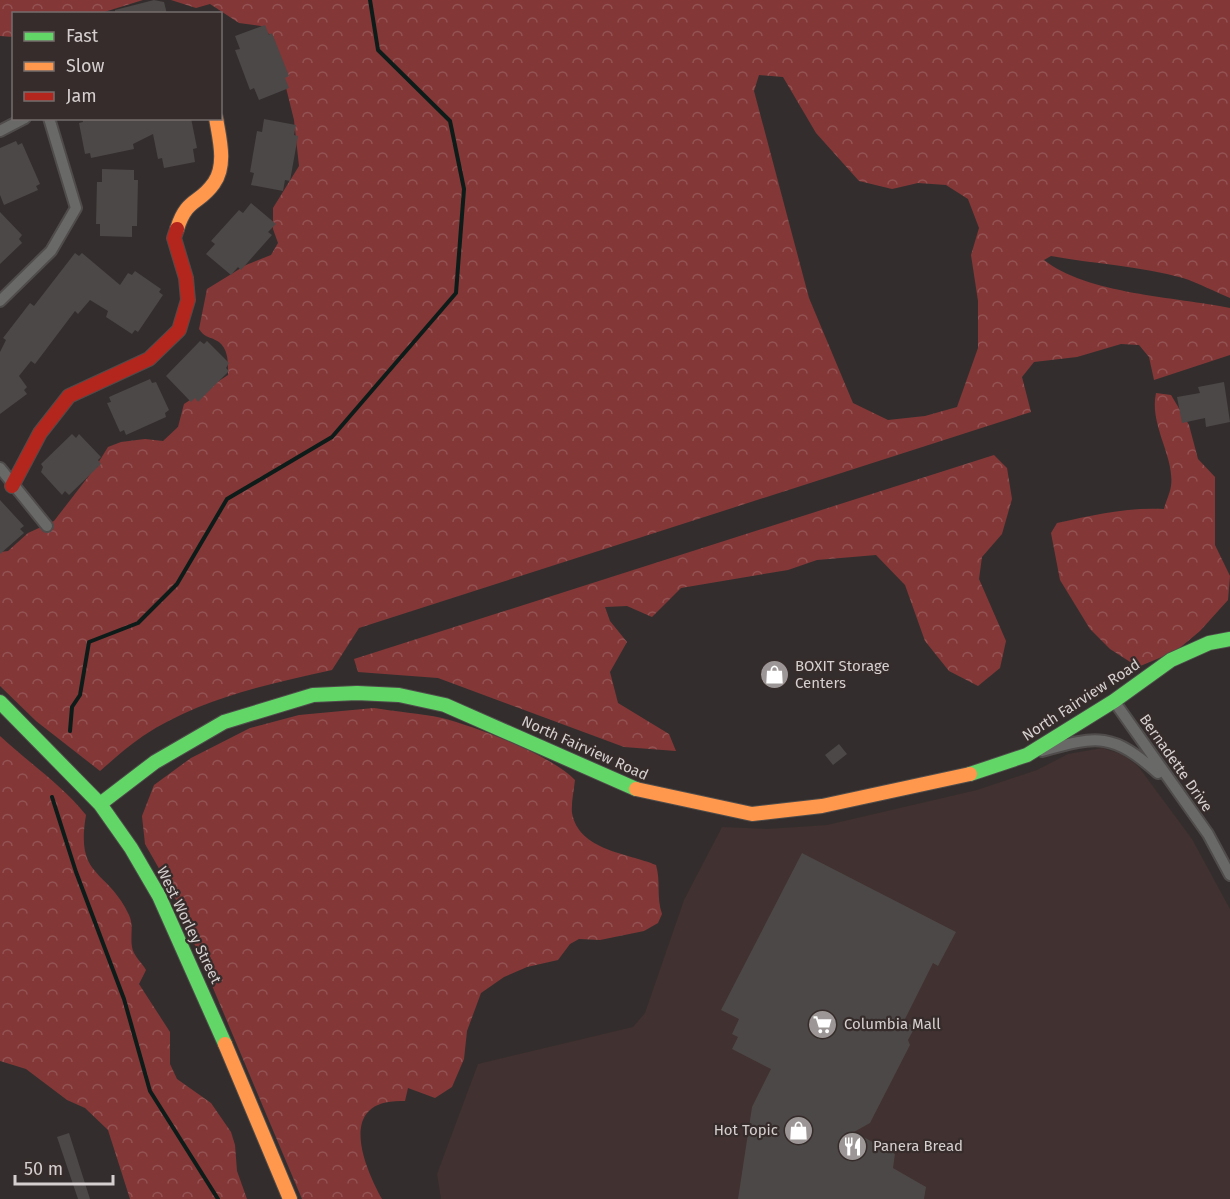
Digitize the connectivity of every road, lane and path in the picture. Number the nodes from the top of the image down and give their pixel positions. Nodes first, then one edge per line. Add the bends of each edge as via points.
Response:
1 (21, 120) edge
2 (50, 120) edge
3 (216, 120) edge
4 (0, 131) edge
5 (0, 301) edge
6 (0, 468) edge
7 (12, 486) junction
8 (47, 526) dead end
9 (1230, 639) edge
10 (1114, 700) junction
11 (0, 702) edge
12 (1027, 755) junction
13 (1172, 785) junction
14 (100, 804) junction
15 (1230, 875) edge
16 (290, 1199) edge

1 - 4 street
2 - 5 street via 76,208 51,251
3 - 7 street via 222,152 215,182 183,210 174,238 188,300 179,330 149,359 69,396 40,433
6 - 7 street
7 - 8 street
9 - 10 street, North Fairview Road via 1209,643 1171,660
10 - 12 street, North Fairview Road
10 - 13 street, Bernadette Drive
11 - 14 street, West Worley Street
12 - 13 street via 1080,740 1117,743 1138,755
12 - 14 street, North Fairview Road via 968,775 872,796 752,814 645,793 445,705 399,695 335,694 303,698 224,722 155,762
13 - 15 street, Bernadette Drive via 1208,834
14 - 16 street, West Worley Street via 131,848 179,937

